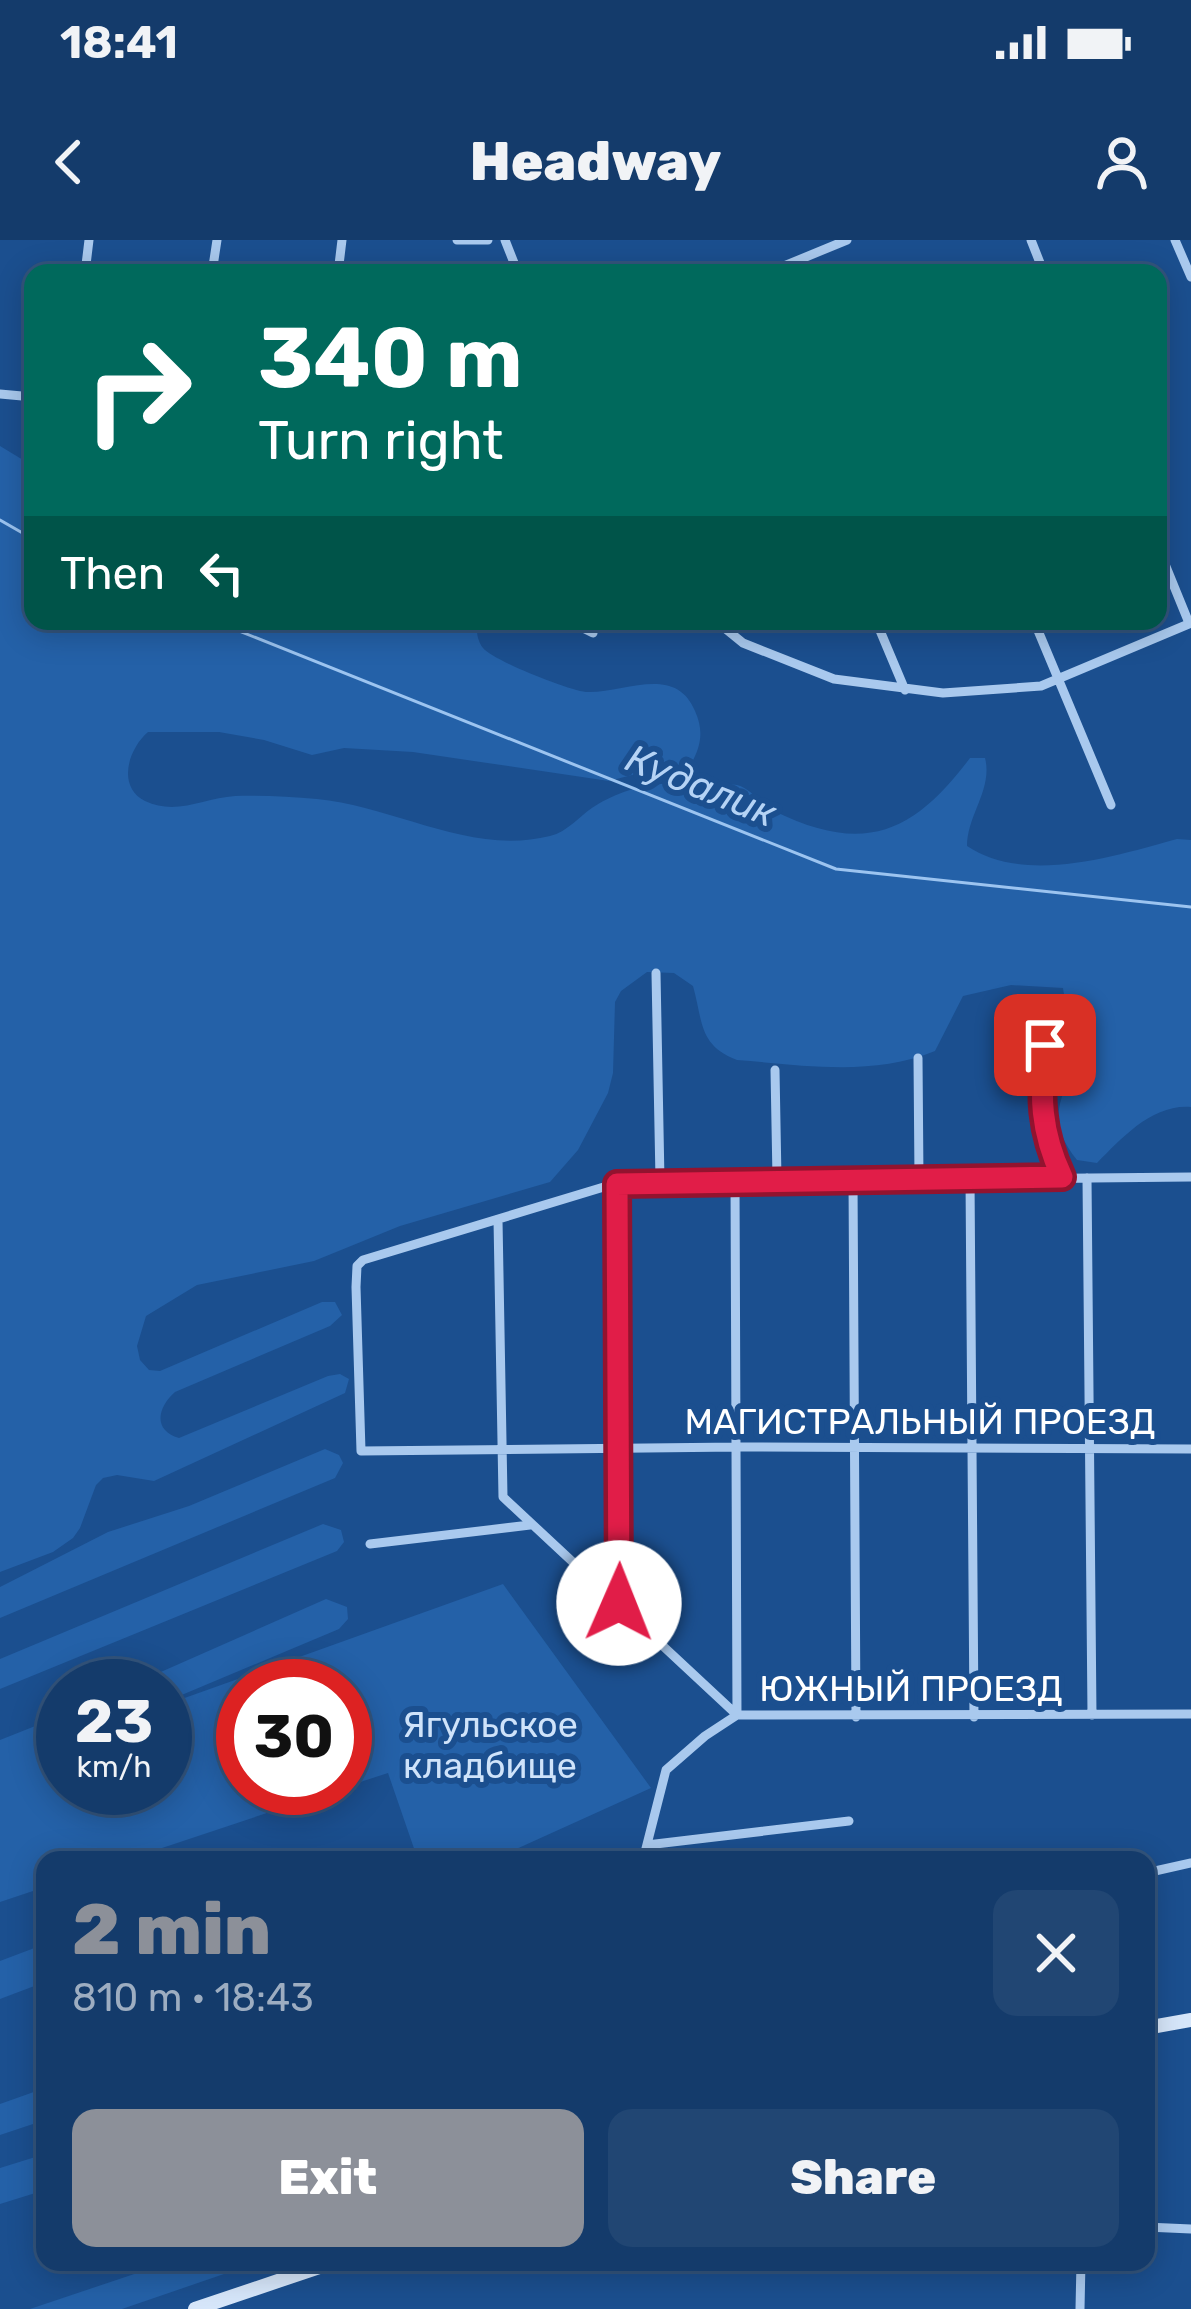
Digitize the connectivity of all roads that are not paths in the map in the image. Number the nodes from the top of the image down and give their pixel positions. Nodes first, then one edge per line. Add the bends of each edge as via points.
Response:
1 (457, 240) edge
2 (488, 240) edge
3 (847, 240) edge
4 (1175, 240) edge
5 (789, 264) edge
6 (1191, 277) edge
7 (1167, 569) edge
8 (1190, 623) edge
9 (586, 630) edge
10 (727, 630) edge
11 (880, 630) edge
12 (1038, 630) edge
13 (592, 633) dead end
14 (1058, 678) junction
15 (905, 690) junction
16 (1112, 805) dead end
17 (656, 974) dead end
18 (1005, 1043) dead end
19 (918, 1058) dead end
20 (775, 1070) dead end
21 (1062, 1177) junction
22 (970, 1178) junction
23 (1087, 1178) junction
24 (1191, 1178) edge
25 (777, 1179) junction
26 (853, 1179) junction
27 (919, 1179) junction
28 (660, 1180) junction
29 (735, 1180) junction
30 (617, 1184) junction
31 (498, 1220) junction
32 (738, 1447) junction
33 (1090, 1448) junction
34 (621, 1449) junction
35 (854, 1449) junction
36 (973, 1449) junction
37 (1191, 1449) edge
38 (501, 1451) junction
39 (530, 1525) junction
40 (370, 1544) dead end
41 (619, 1603) junction
42 (1191, 1714) edge
43 (737, 1715) junction
44 (1092, 1715) junction
45 (856, 1717) junction
46 (974, 1717) junction
47 (850, 1821) dead end
48 (647, 1845) junction
49 (645, 1851) edge
50 (1191, 1863) edge
51 (1155, 1871) edge
52 (1191, 2020) edge
53 (1155, 2026) edge
54 (1155, 2228) edge
55 (1191, 2229) edge
56 (307, 2271) edge
57 (1081, 2271) edge
58 (195, 2309) edge
59 (1080, 2309) edge

1 - 2 street
3 - 5 street
4 - 6 street
7 - 8 street
8 - 14 street
9 - 13 street
10 - 15 street via 834,679
11 - 15 street
12 - 14 street
14 - 15 street via 1014,689
14 - 16 street
17 - 28 street
18 - 21 street via 1045,1045 1040,1102
19 - 27 street
20 - 25 street
21 - 22 street
21 - 23 street
22 - 27 street
22 - 36 street
23 - 24 street
23 - 33 street
25 - 26 street
25 - 29 street
26 - 27 street
26 - 35 street
28 - 29 street
28 - 30 street
29 - 32 street
30 - 31 street
30 - 34 street
31 - 38 street
31 - 38 street, МАГИСТРАЛЬНЫЙ ПРОЕЗД via 359,1263 357,1361 361,1451
32 - 34 street, МАГИСТРАЛЬНЫЙ ПРОЕЗД
32 - 35 street, МАГИСТРАЛЬНЫЙ ПРОЕЗД
32 - 43 street
33 - 36 street, МАГИСТРАЛЬНЫЙ ПРОЕЗД
33 - 37 street, МАГИСТРАЛЬНЫЙ ПРОЕЗД
33 - 44 street
34 - 38 street, МАГИСТРАЛЬНЫЙ ПРОЕЗД
34 - 41 street
35 - 36 street, МАГИСТРАЛЬНЫЙ ПРОЕЗД
35 - 45 street
36 - 46 street
38 - 39 street, ЮЖНЫЙ ПРОЕЗД via 503,1496
39 - 40 street
39 - 41 street, ЮЖНЫЙ ПРОЕЗД
41 - 43 street, ЮЖНЫЙ ПРОЕЗД
42 - 44 street, ЮЖНЫЙ ПРОЕЗД
43 - 45 street, ЮЖНЫЙ ПРОЕЗД
43 - 48 street via 666,1770
44 - 46 street, ЮЖНЫЙ ПРОЕЗД
45 - 46 street, ЮЖНЫЙ ПРОЕЗД
47 - 48 street
48 - 49 street
50 - 51 street
52 - 53 street
54 - 55 street
56 - 58 street
57 - 59 street

